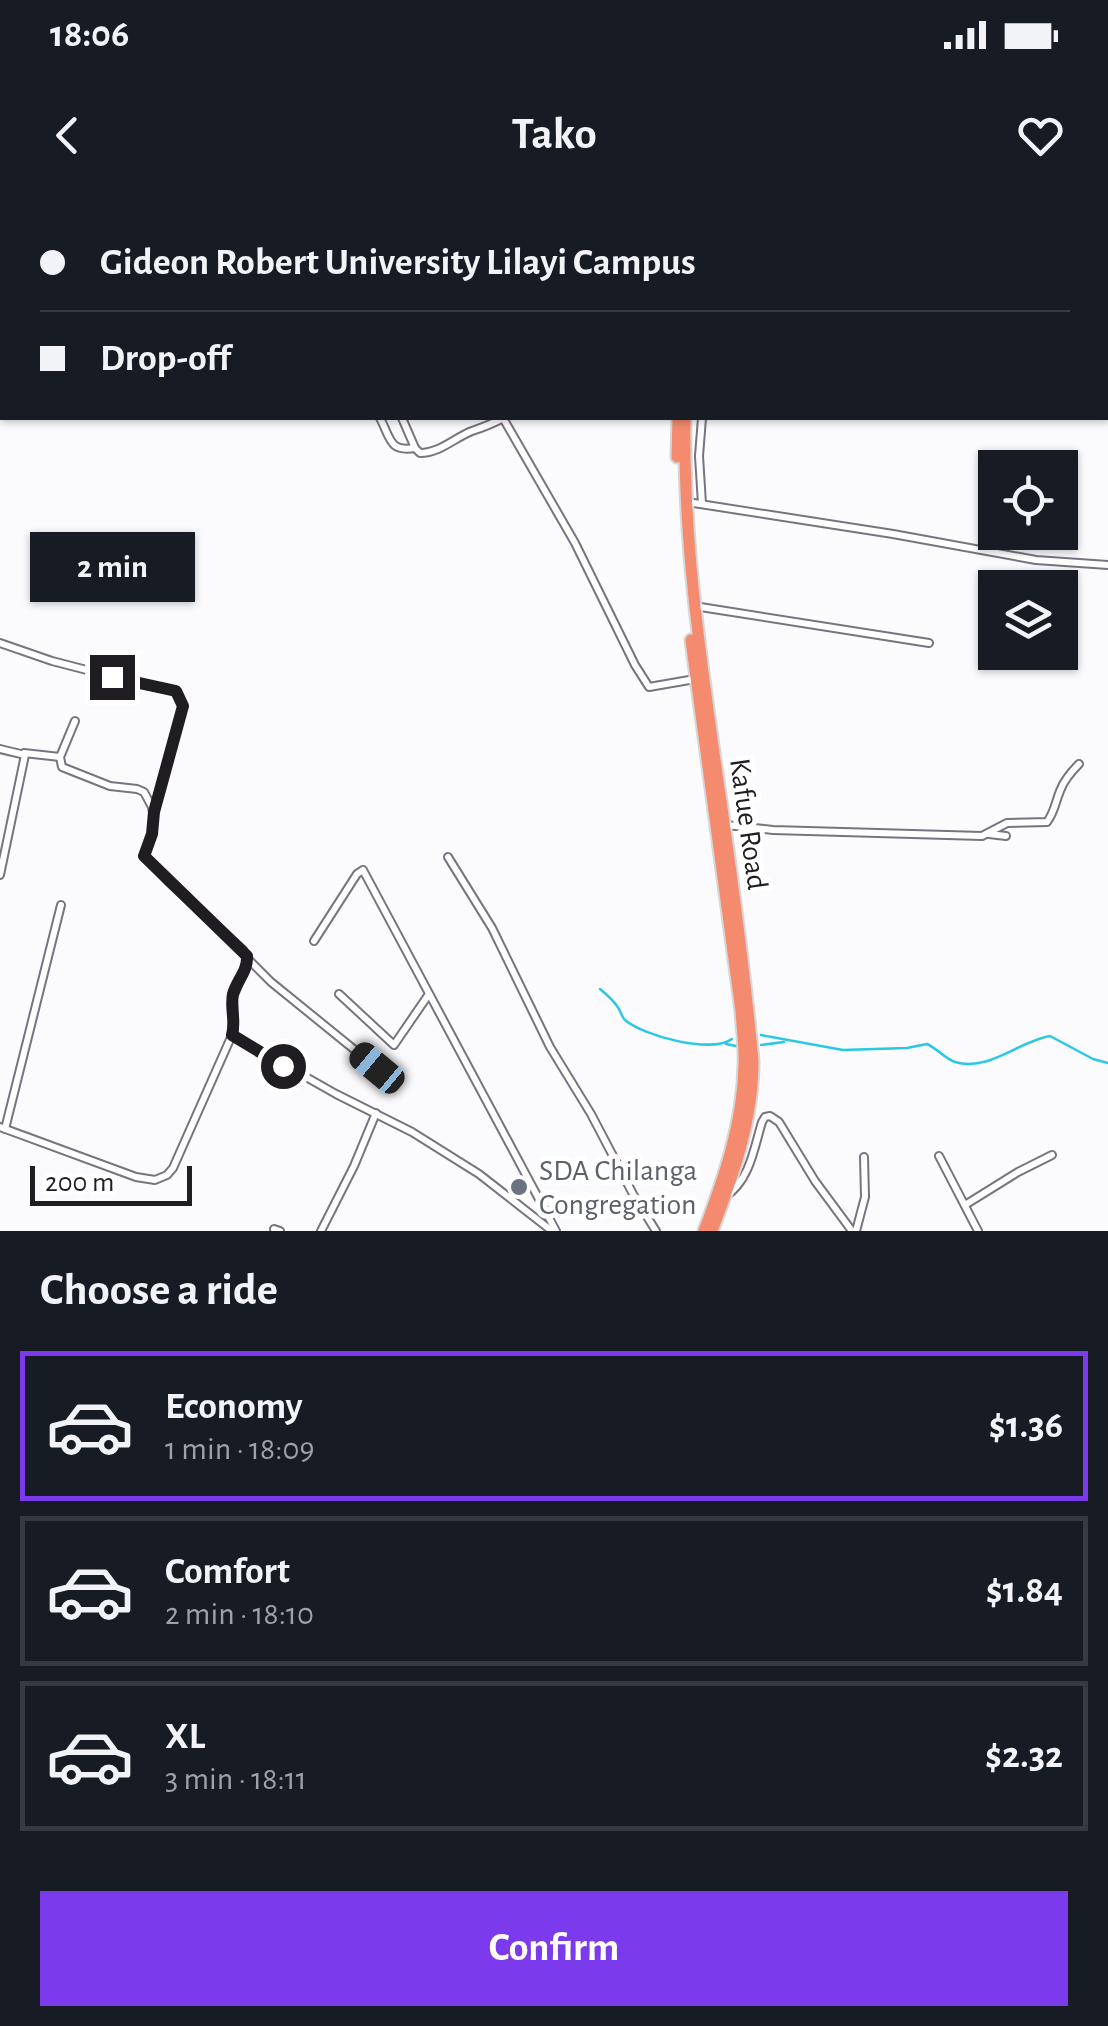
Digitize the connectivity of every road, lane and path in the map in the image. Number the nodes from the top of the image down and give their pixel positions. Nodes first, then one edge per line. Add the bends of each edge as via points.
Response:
1 (381, 420) edge
2 (403, 420) edge
3 (499, 420) edge
4 (504, 420) edge
5 (682, 420) edge
6 (682, 420) edge
7 (702, 420) edge
8 (415, 448) junction
9 (686, 502) junction
10 (702, 504) junction
11 (1108, 565) edge
12 (694, 606) junction
13 (0, 642) edge
14 (929, 643) dead end
15 (695, 679) junction
16 (75, 722) dead end
17 (0, 749) edge
18 (24, 753) junction
19 (60, 758) junction
20 (1079, 764) dead end
21 (154, 812) junction
22 (725, 824) junction
23 (988, 834) junction
24 (1006, 836) dead end
25 (448, 857) dead end
26 (0, 875) edge
27 (61, 905) dead end
28 (314, 941) dead end
29 (248, 959) junction
30 (339, 994) dead end
31 (429, 994) junction
32 (232, 1035) junction
33 (377, 1068) dead end
34 (376, 1114) junction
35 (2, 1128) edge
36 (1052, 1155) dead end
37 (939, 1156) dead end
38 (864, 1157) dead end
39 (725, 1197) junction
40 (965, 1204) junction
41 (321, 1231) edge
42 (554, 1231) edge
43 (656, 1231) edge
44 (704, 1231) edge
45 (712, 1231) edge
46 (854, 1231) edge
47 (978, 1231) edge

1 - 8 street via 394,446
2 - 8 street
3 - 8 street via 430,453
4 - 15 street via 649,687
5 - 9 highway, Kafue Road
6 - 15 highway, Kafue Road via 679,520
7 - 10 street
9 - 10 street
9 - 12 highway, Kafue Road
10 - 11 street via 1036,560
12 - 14 street
12 - 22 highway, Kafue Road
13 - 21 street via 176,691 183,706
15 - 44 highway, Kafue Road via 744,1062 736,1133
16 - 19 street
17 - 18 street
18 - 19 street
18 - 26 street
19 - 21 street via 70,772 142,791
20 - 23 street via 1048,822 1007,823
21 - 29 street via 144,856
22 - 23 street
22 - 39 highway, Kafue Road via 753,1061 746,1123
23 - 24 street
25 - 43 street
27 - 35 street
28 - 31 street via 364,870
29 - 32 street via 232,997
29 - 33 street
30 - 31 street via 394,1045
31 - 42 street
32 - 34 street
32 - 35 street via 168,1176 136,1177
34 - 41 street
34 - 42 street via 478,1174
36 - 40 street
37 - 40 street
38 - 46 street via 865,1197
39 - 45 highway, Kafue Road
39 - 46 street via 742,1183 762,1122 770,1116
40 - 47 street

